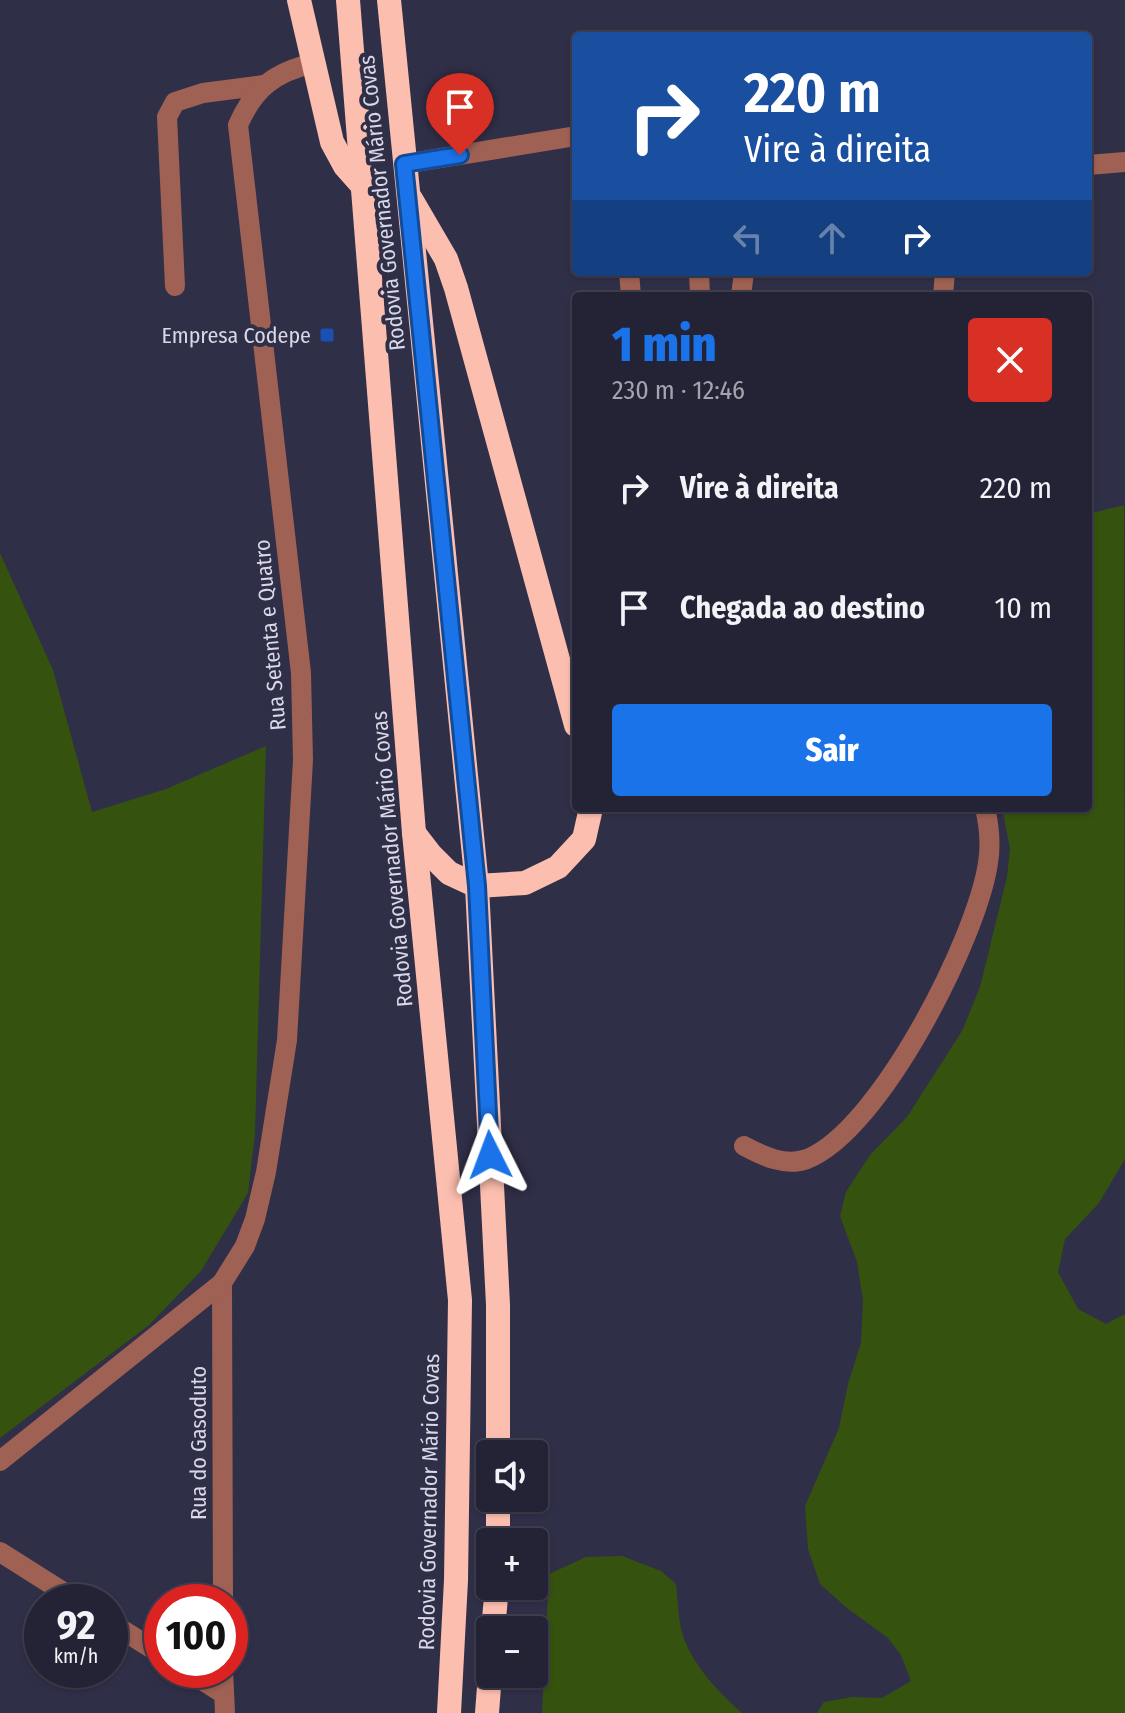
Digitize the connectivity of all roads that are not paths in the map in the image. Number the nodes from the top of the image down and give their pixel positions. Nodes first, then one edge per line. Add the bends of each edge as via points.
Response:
1 (299, 0) edge
2 (348, 0) edge
3 (389, 0) edge
4 (314, 63) junction
5 (264, 85) junction
6 (572, 137) edge
7 (1125, 162) edge
8 (404, 164) junction
9 (1092, 165) edge
10 (361, 184) junction
11 (408, 194) junction
12 (175, 286) dead end
13 (572, 710) edge
14 (590, 812) edge
15 (986, 812) edge
16 (414, 833) junction
17 (477, 886) junction
18 (744, 1146) dead end
19 (222, 1283) junction
20 (498, 1440) edge
21 (0, 1461) edge
22 (0, 1552) edge
23 (51, 1584) edge
24 (223, 1584) edge
25 (207, 1688) edge
26 (489, 1688) edge
27 (224, 1703) edge
28 (449, 1713) edge
29 (487, 1713) edge

1 - 4 highway
2 - 10 highway, Rodovia Governador Mário Covas
3 - 8 highway, Rodovia Governador Mário Covas
4 - 5 street, Rua Setenta e Quatro via 291,68
4 - 10 highway via 332,142
5 - 12 street via 175,102 167,117
5 - 19 street, Rua Setenta e Quatro via 248,102 238,125 301,673 303,760 279,1096 255,1219
6 - 8 street
7 - 9 street
8 - 11 highway, Rodovia Governador Mário Covas
10 - 16 highway, Rodovia Governador Mário Covas
11 - 13 highway via 446,259 456,288
11 - 17 highway, Rodovia Governador Mário Covas
14 - 17 highway via 584,839 558,867 525,883
15 - 18 street via 989,861 981,895 937,996 893,1074 830,1146 806,1160 784,1162
16 - 17 highway via 449,873
16 - 28 highway, Rodovia Governador Mário Covas via 460,1300
17 - 20 highway, Rodovia Governador Mário Covas via 498,1305
19 - 21 street
19 - 24 street, Rua do Gasoduto
22 - 23 street
25 - 27 street
26 - 29 highway

